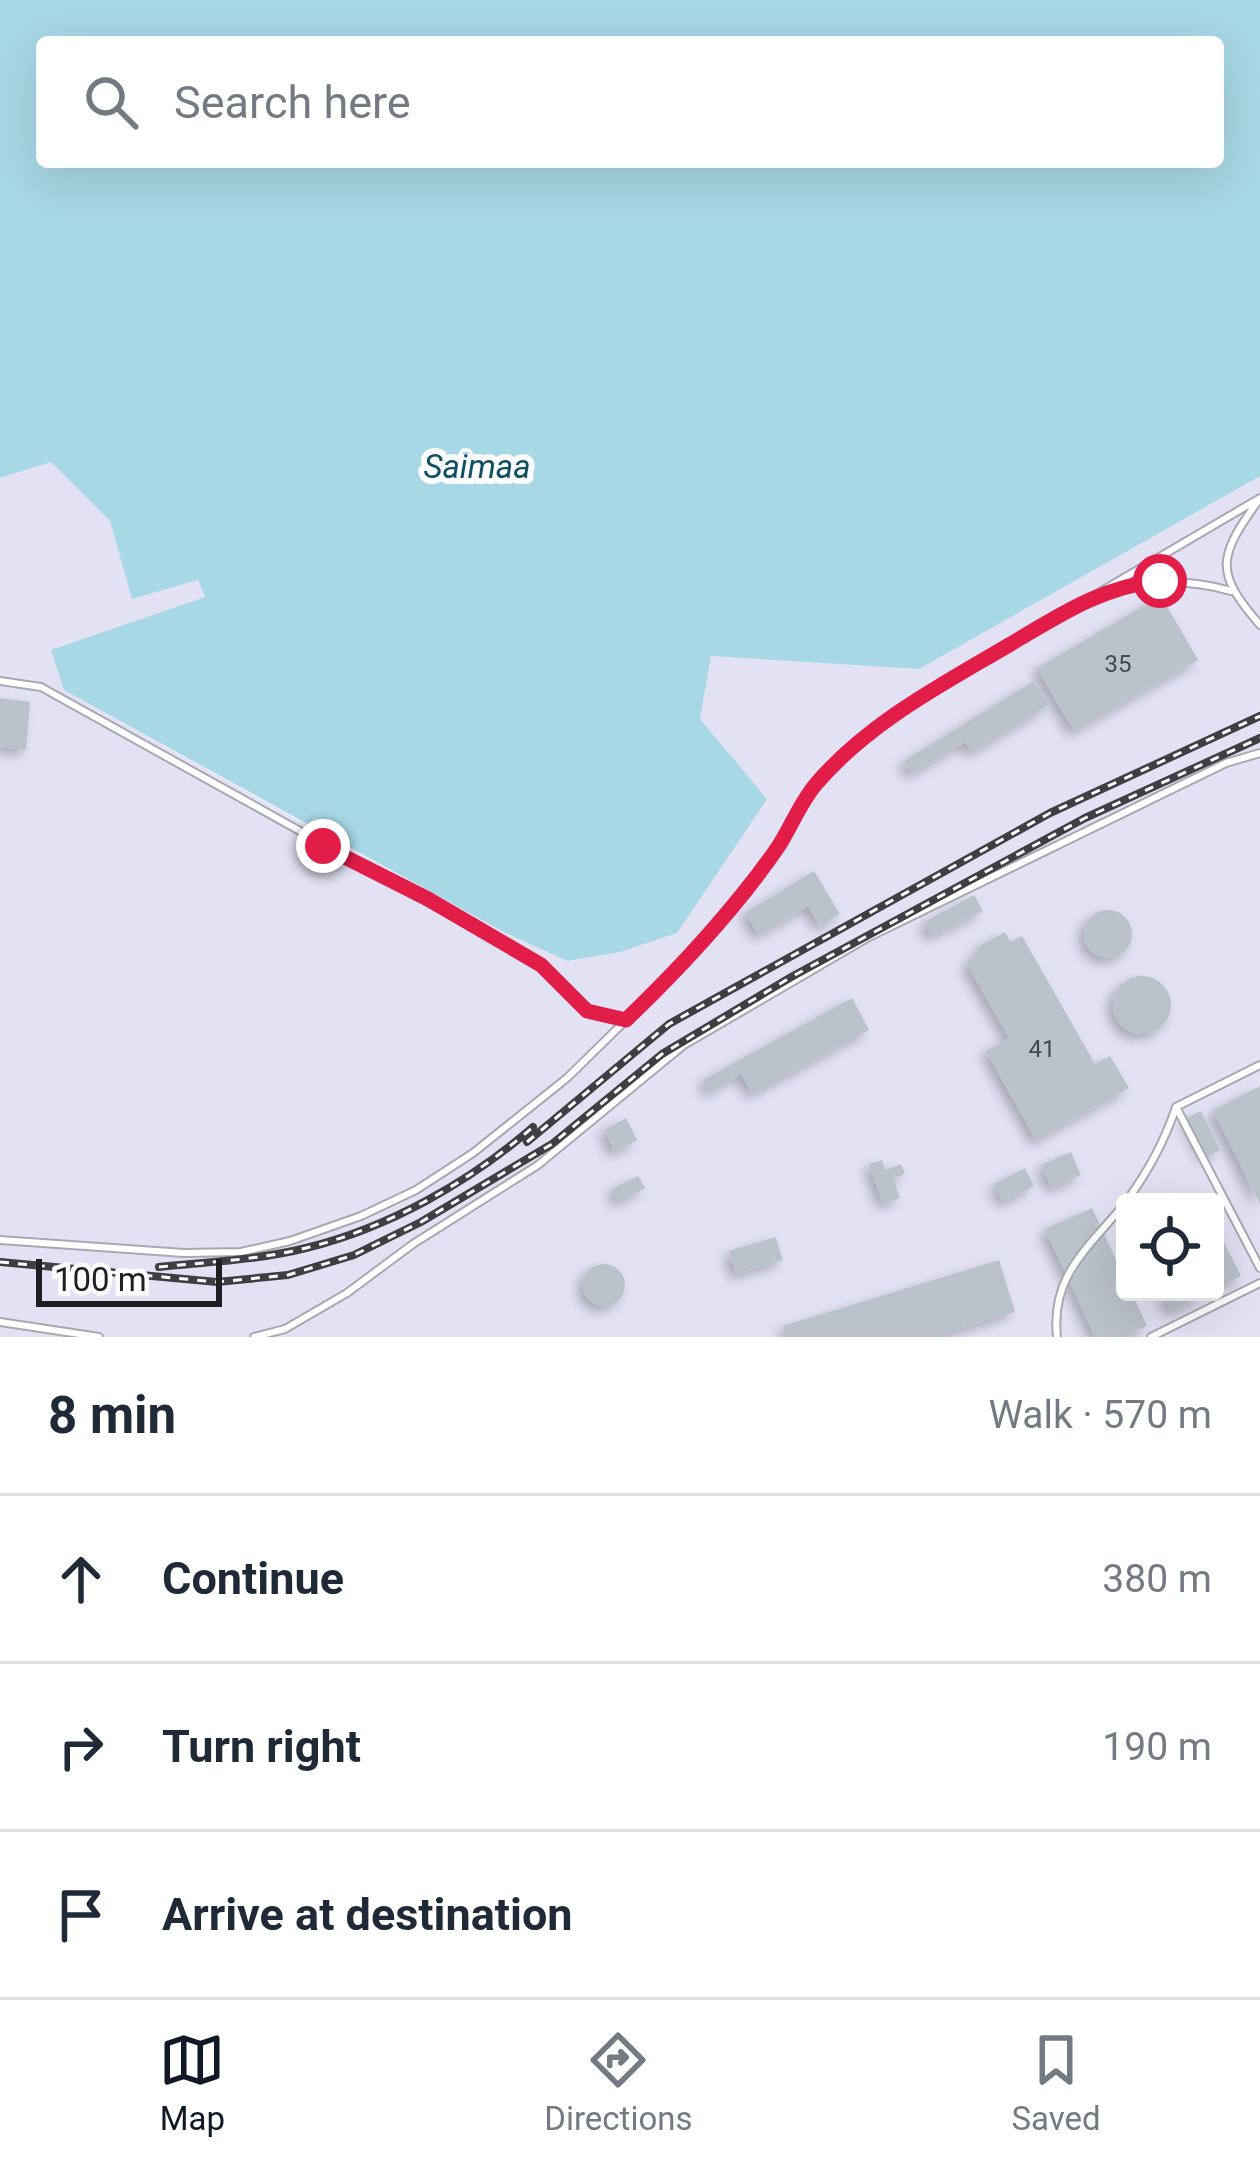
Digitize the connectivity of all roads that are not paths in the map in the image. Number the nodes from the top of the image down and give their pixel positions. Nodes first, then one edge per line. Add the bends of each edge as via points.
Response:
1 (1260, 498) edge
2 (1231, 592) junction
3 (1087, 599) junction
4 (1260, 625) edge
5 (0, 681) edge
6 (1260, 753) edge
7 (626, 1020) junction
8 (1260, 1065) edge
9 (1176, 1107) junction
10 (0, 1240) edge
11 (1260, 1268) edge
12 (1260, 1283) edge
13 (0, 1322) edge
14 (99, 1337) edge
15 (254, 1337) edge
16 (1057, 1337) edge
17 (1151, 1337) edge

1 - 2 lane via 1231,538
1 - 3 lane
2 - 3 lane via 1160,581
2 - 4 lane
3 - 7 lane via 866,735 814,786 777,849
5 - 7 lane via 41,687 541,965 587,1011
6 - 15 lane via 848,949 684,1045 538,1165 347,1293 285,1329
7 - 10 lane via 473,1153 416,1190 290,1241 184,1253
8 - 9 lane
9 - 11 lane
9 - 16 lane via 1166,1140 1128,1198 1070,1266
12 - 17 lane
13 - 14 lane

